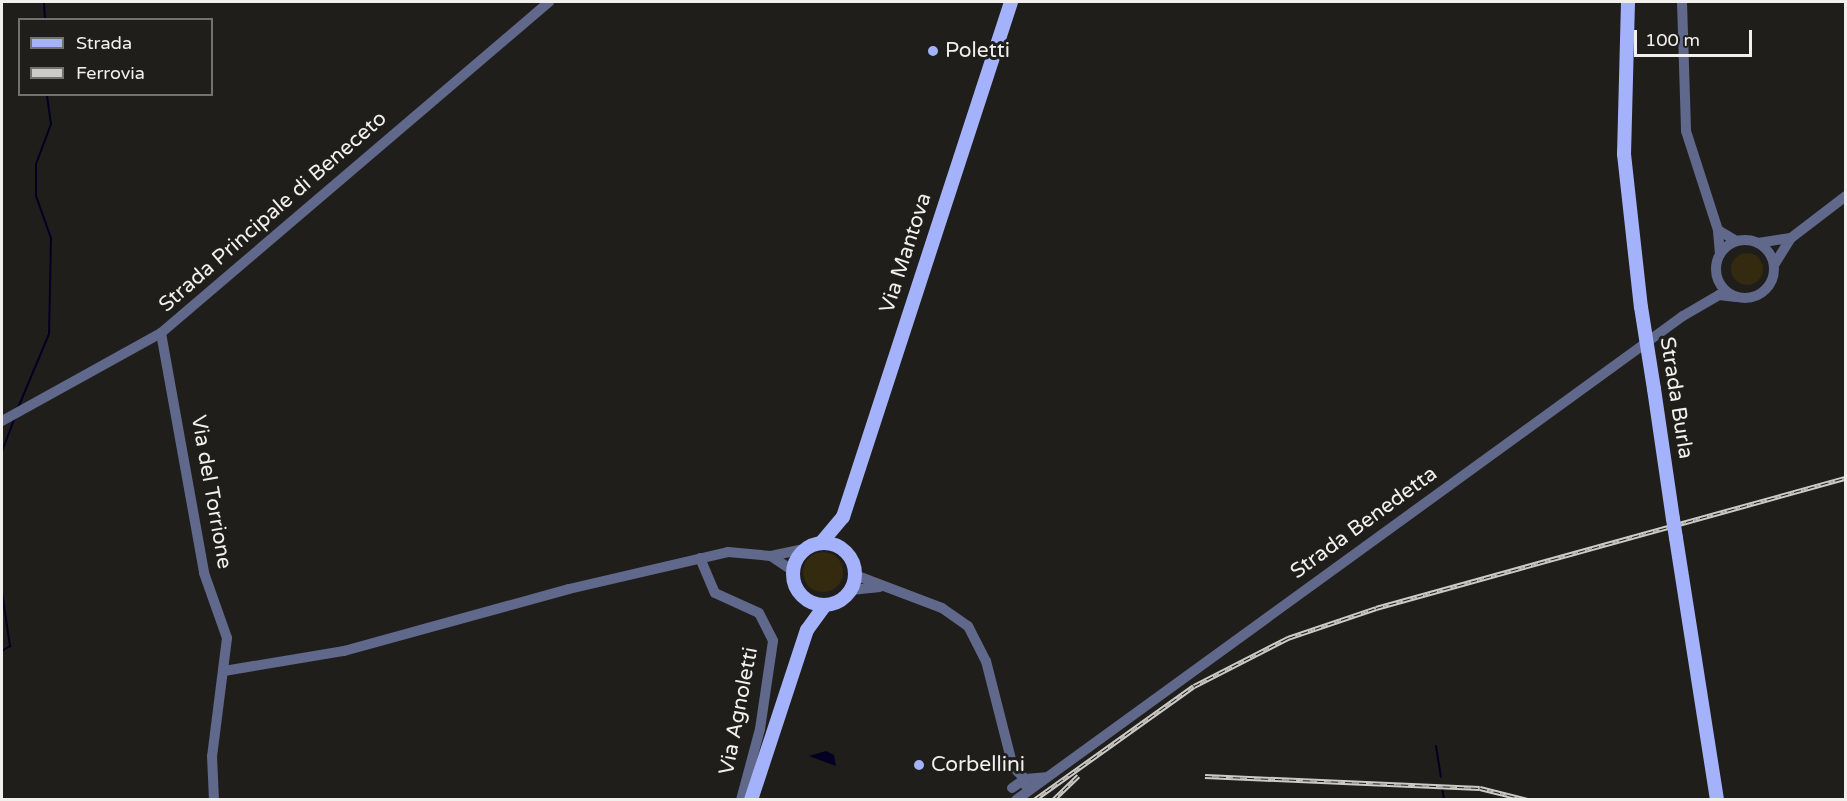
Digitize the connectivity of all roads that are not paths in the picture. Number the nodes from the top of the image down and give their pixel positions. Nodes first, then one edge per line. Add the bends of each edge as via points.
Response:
1 (549, 2) edge
2 (1011, 2) edge
3 (1628, 2) edge
4 (1682, 2) edge
5 (1845, 196) edge
6 (1718, 230) junction
7 (1791, 238) junction
8 (1736, 241) junction
9 (1758, 243) junction
10 (1720, 254) junction
11 (1774, 266) junction
12 (1716, 274) junction
13 (1736, 297) junction
14 (1700, 305) junction
15 (161, 333) junction
16 (5, 419) edge
17 (843, 517) junction
18 (821, 543) junction
19 (805, 549) junction
20 (846, 552) junction
21 (771, 556) junction
22 (700, 558) junction
23 (793, 571) junction
24 (855, 575) junction
25 (882, 587) junction
26 (851, 590) junction
27 (803, 598) junction
28 (825, 605) junction
29 (807, 630) junction
30 (224, 671) junction
31 (1013, 767) junction
32 (1052, 775) junction
33 (1025, 779) junction
34 (1012, 788) junction
35 (214, 800) edge
36 (741, 800) edge
37 (751, 800) edge
38 (1007, 800) edge
39 (1016, 800) edge
40 (1717, 800) edge

1 - 15 street, Strada Principale di Beneceto
2 - 17 main road, Via Mantova
3 - 40 main road, Strada Burla, bridge via 1624,163 1641,308
4 - 6 street, Strada Benedetta via 1686,131
5 - 7 street, Strada Benedetta
6 - 8 street
6 - 10 street, Strada Benedetta
7 - 9 street, Strada Benedetta
7 - 11 street, Strada Benedetta
8 - 9 street, Strada Benedetta
8 - 10 street
9 - 11 street
10 - 12 street, Strada Benedetta
11 - 13 street, Strada Benedetta via 1766,290
12 - 13 street via 1723,288
12 - 14 street, Strada Benedetta
13 - 14 street, Strada Benedetta via 1719,295
14 - 32 street, Strada Benedetta
15 - 16 street, Strada Principale di Beneceto
15 - 30 street, Via del Torrione via 204,573 224,620
17 - 18 main road, Via Mantova
17 - 20 main road, Via Mantova
18 - 19 main road, Via Mantova
18 - 20 main road
19 - 21 street
19 - 23 main road
20 - 24 main road, Via Mantova
21 - 22 street via 746,551
21 - 23 street
22 - 30 street via 344,651
22 - 36 street, Via Agnoletti via 715,593 759,613 773,641 760,729
23 - 27 main road
24 - 25 street
24 - 26 main road
25 - 26 street
25 - 31 street via 942,608 968,626 986,660
26 - 28 main road
27 - 28 main road
27 - 29 main road
28 - 29 main road
29 - 37 main road
30 - 35 street, Via del Torrione via 212,756
31 - 33 street
31 - 34 street
32 - 33 street, Strada Benedetta
32 - 39 street, Strada Benedetta
33 - 34 street, Strada Benedetta
33 - 39 street, Strada Benedetta
34 - 38 street

